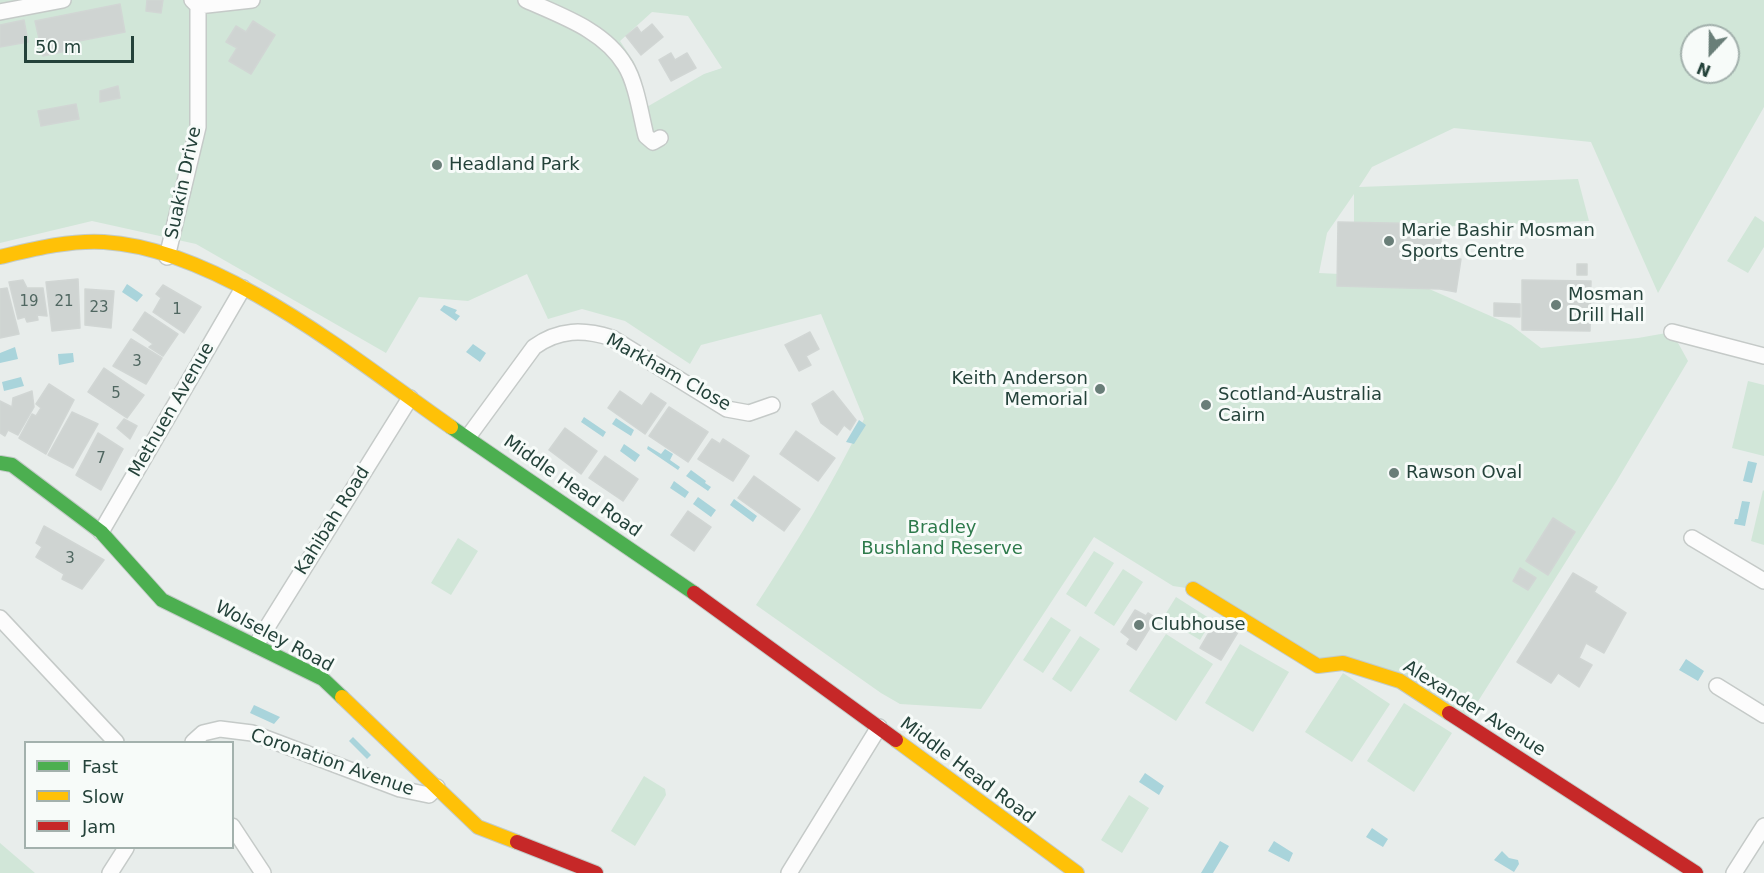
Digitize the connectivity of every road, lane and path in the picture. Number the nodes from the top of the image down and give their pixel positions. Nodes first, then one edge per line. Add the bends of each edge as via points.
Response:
1 (63, 0) edge
2 (252, 0) edge
3 (526, 0) edge
4 (196, 2) edge
5 (0, 12) edge
6 (660, 138) dead end
7 (0, 257) edge
8 (167, 257) junction
9 (243, 288) junction
10 (1672, 332) dead end
11 (1764, 356) edge
12 (410, 398) junction
13 (772, 405) dead end
14 (468, 437) junction
15 (0, 463) edge
16 (101, 532) junction
17 (1692, 538) dead end
18 (1764, 581) edge
19 (1193, 588) dead end
20 (0, 618) edge
21 (256, 645) junction
22 (1717, 686) dead end
23 (1764, 715) edge
24 (879, 727) junction
25 (115, 741) edge
26 (194, 741) edge
27 (437, 787) junction
28 (1764, 825) edge
29 (234, 829) edge
30 (125, 849) edge
31 (1057, 868) edge
32 (110, 873) edge
33 (263, 873) edge
34 (596, 873) edge
35 (789, 873) edge
36 (1077, 873) edge
37 (1695, 873) edge
38 (1734, 873) edge

1 - 5 street
2 - 4 street
3 - 6 street via 579,24 609,44 626,66 646,136 652,142
4 - 8 street, Suakin Drive via 198,127
7 - 8 street, Middle Head Road via 79,242 124,245
8 - 9 street, Middle Head Road
9 - 12 street, Middle Head Road
9 - 16 street, Methuen Avenue
10 - 11 street
12 - 14 street, Middle Head Road
12 - 21 street, Kahibah Road
13 - 14 street, Markham Close via 748,413 727,409 612,338 570,332 548,337 534,347
14 - 24 street, Middle Head Road via 747,630
15 - 16 street, Wolseley Road via 12,465
16 - 21 street, Wolseley Road via 162,600
17 - 18 street
19 - 37 street, Alexander Avenue via 1318,666 1343,663 1400,681
20 - 25 street
21 - 27 street, Wolseley Road via 323,679
22 - 23 street
24 - 31 street, Middle Head Road
24 - 35 street
26 - 27 street, Coronation Avenue via 203,733 220,729 252,734 399,789 429,795
27 - 34 street, Wolseley Road via 478,827
28 - 38 street
29 - 33 street
30 - 32 street
31 - 36 street, Middle Head Road

